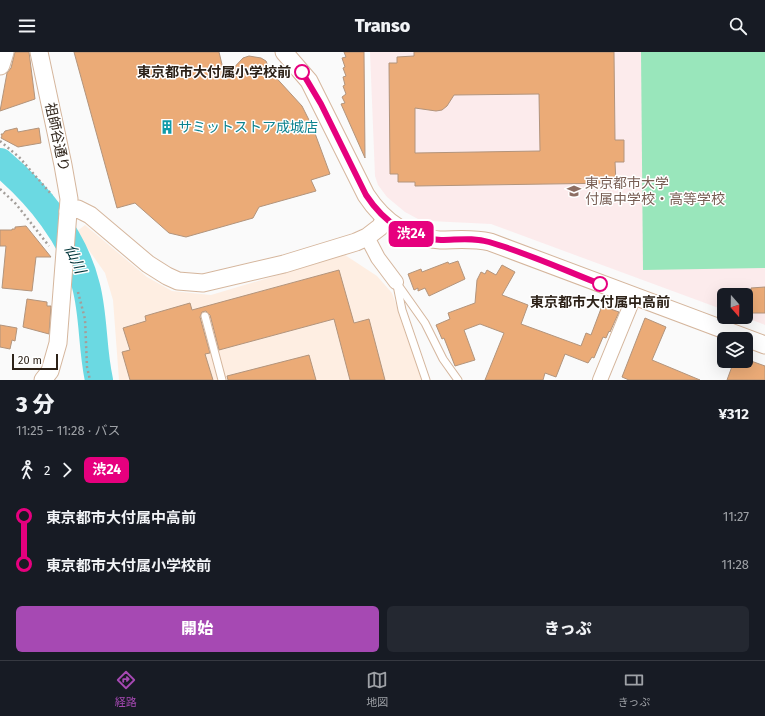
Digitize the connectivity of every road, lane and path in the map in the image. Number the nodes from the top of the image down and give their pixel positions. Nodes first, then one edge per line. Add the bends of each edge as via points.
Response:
1 (4, 52) edge
2 (39, 52) edge
3 (284, 52) edge
4 (0, 65) edge
5 (0, 141) edge
6 (68, 217) junction
7 (385, 219) junction
8 (367, 237) junction
9 (396, 282) junction
10 (634, 297) junction
11 (205, 316) dead end
12 (765, 344) edge
13 (50, 377) edge
14 (222, 380) edge
15 (426, 380) edge
16 (458, 380) edge
17 (600, 380) edge

1 - 4 main road
2 - 6 street, 祖師谷通り via 69,199
3 - 7 street via 309,81 366,195
5 - 6 path via 19,157
6 - 8 street via 78,209 90,214 156,270 178,281 192,283 212,282 291,262
6 - 13 street, 祖師谷通り via 58,343
7 - 8 street via 380,227
7 - 10 street via 413,235 429,239 463,238 490,242
8 - 9 street via 378,258
9 - 15 lane via 402,310
9 - 16 lane via 425,323 443,359
10 - 12 street
10 - 17 street
11 - 14 lane

